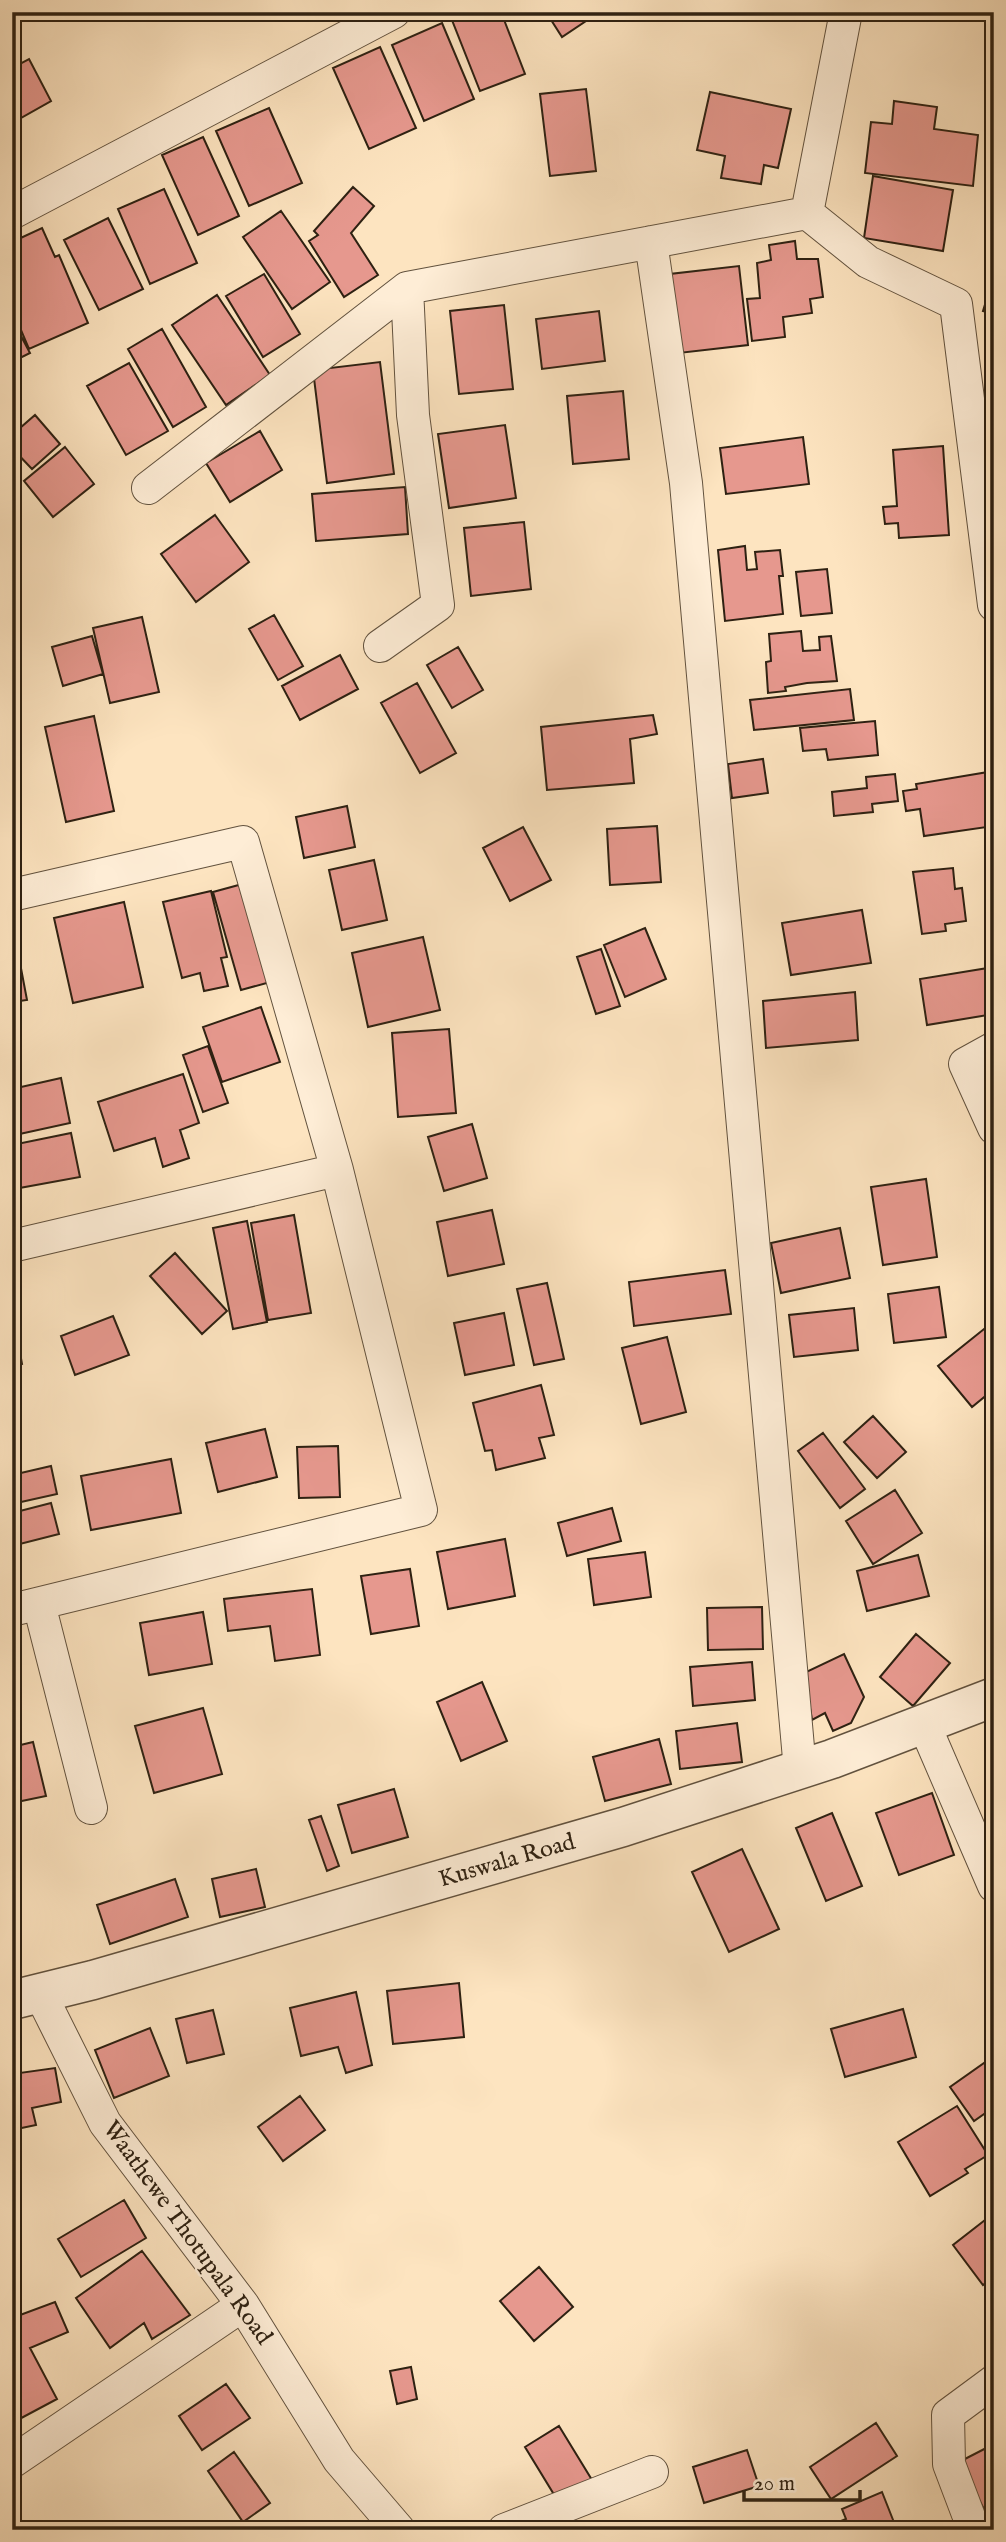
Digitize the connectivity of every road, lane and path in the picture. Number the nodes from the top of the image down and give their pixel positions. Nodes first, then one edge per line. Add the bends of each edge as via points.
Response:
1 (394, 12) edge
2 (846, 12) edge
3 (12, 213) edge
4 (807, 213) junction
5 (651, 242) junction
6 (407, 288) junction
7 (148, 488) dead end
8 (994, 605) edge
9 (380, 646) dead end
10 (12, 895) edge
11 (994, 1048) edge
12 (994, 1128) edge
13 (337, 1170) junction
14 (12, 1246) edge
15 (26, 1607) edge
16 (994, 1696) edge
17 (924, 1724) junction
18 (800, 1770) junction
19 (91, 1808) dead end
20 (994, 1886) edge
21 (26, 1996) edge
22 (243, 2305) junction
23 (994, 2381) edge
24 (12, 2462) edge
25 (652, 2472) dead end
26 (399, 2530) edge
27 (504, 2530) edge
28 (974, 2530) edge

1 - 3 street
2 - 4 street
4 - 5 street
4 - 8 street via 868,262 956,304
5 - 6 street
5 - 18 street via 686,483
6 - 7 street
6 - 9 street via 413,415 438,605
10 - 13 street via 243,842
11 - 12 street via 965,1065
13 - 14 street
13 - 15 street via 421,1510
15 - 19 street
16 - 17 street, Kuswala Road
17 - 18 street, Kuswala Road
17 - 20 street
18 - 21 street, Kuswala Road via 623,1827
21 - 22 street, Waathewe Thotupala Road via 106,2123
22 - 24 street
22 - 26 street, Waathewe Thotupala Road via 340,2460
23 - 28 street via 948,2415 949,2464
25 - 27 street

